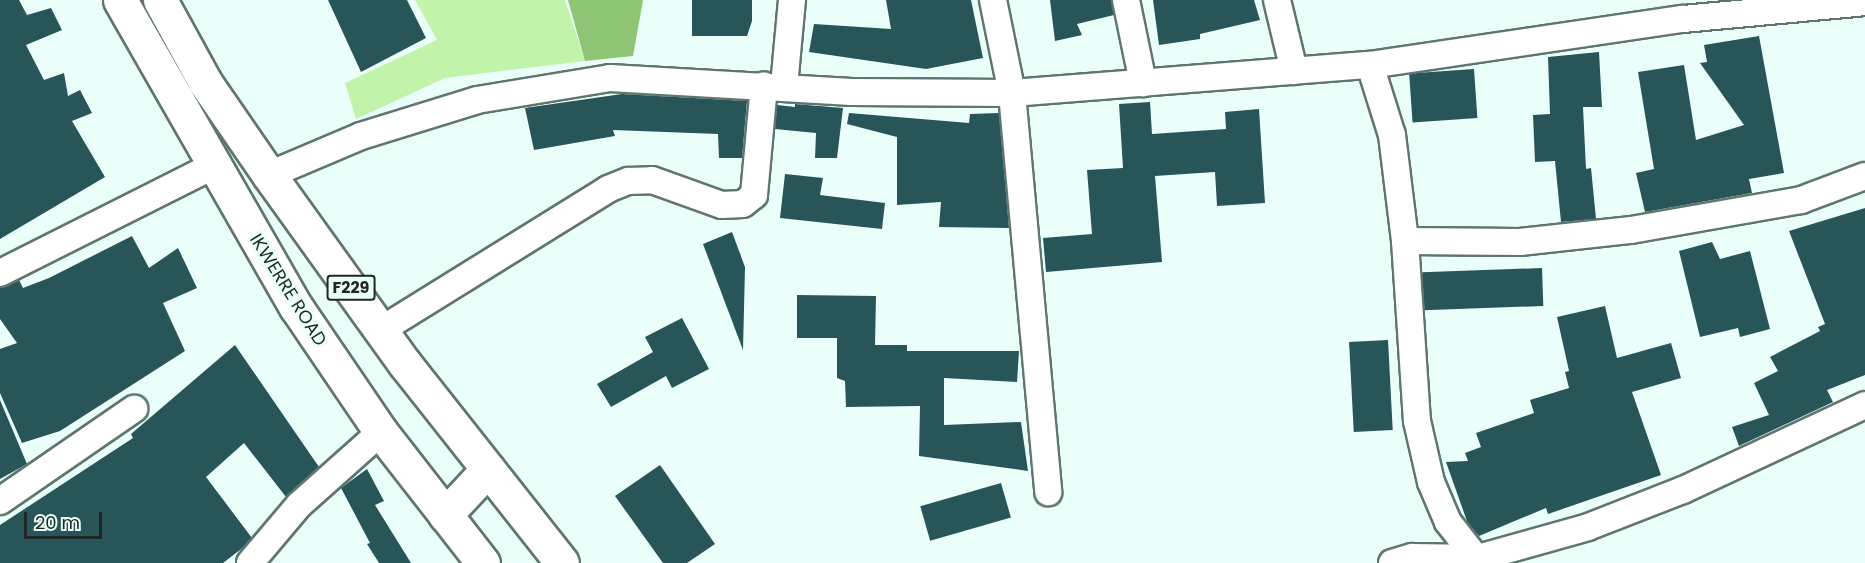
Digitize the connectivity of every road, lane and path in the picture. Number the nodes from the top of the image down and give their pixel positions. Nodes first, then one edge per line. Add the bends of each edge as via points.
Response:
1 (120, 0) edge
2 (160, 0) edge
3 (792, 0) edge
4 (993, 0) edge
5 (1126, 0) edge
6 (1277, 0) edge
7 (1865, 2) edge
8 (1682, 10) edge
9 (1370, 65) junction
10 (1294, 71) junction
11 (1143, 83) junction
12 (774, 86) junction
13 (1012, 93) junction
14 (213, 166) junction
15 (269, 175) junction
16 (1865, 177) edge
17 (1405, 241) junction
18 (0, 273) edge
19 (381, 330) junction
20 (1865, 405) edge
21 (134, 409) dead end
22 (381, 432) junction
23 (488, 469) junction
24 (1048, 492) dead end
25 (0, 501) edge
26 (445, 515) junction
27 (1479, 560) edge
28 (250, 563) edge
29 (483, 563) edge
30 (562, 563) edge
31 (1392, 563) edge

1 - 14 main road, IKWERRE ROAD
2 - 15 main road, F229 via 205,82
3 - 12 street
4 - 13 street
5 - 11 street
6 - 10 street
7 - 8 street
8 - 9 street
9 - 10 street
9 - 17 street via 1392,135
10 - 11 street
11 - 13 street
12 - 13 street via 852,92
12 - 15 street via 610,78 477,100 361,136
12 - 19 street via 754,195 742,204 722,205 652,180 628,180
13 - 24 street
14 - 18 street
14 - 22 main road, IKWERRE ROAD via 296,307
15 - 19 main road, F229
16 - 17 street via 1801,200 1631,230 1520,242
17 - 27 street via 1410,357 1428,472 1448,522
19 - 23 main road, F229
20 - 27 street via 1683,490 1588,527
21 - 25 street
22 - 26 main road, IKWERRE ROAD
22 - 28 street via 299,505
23 - 26 main road
23 - 30 main road, F229
26 - 29 main road, IKWERRE ROAD
27 - 31 street via 1412,556

